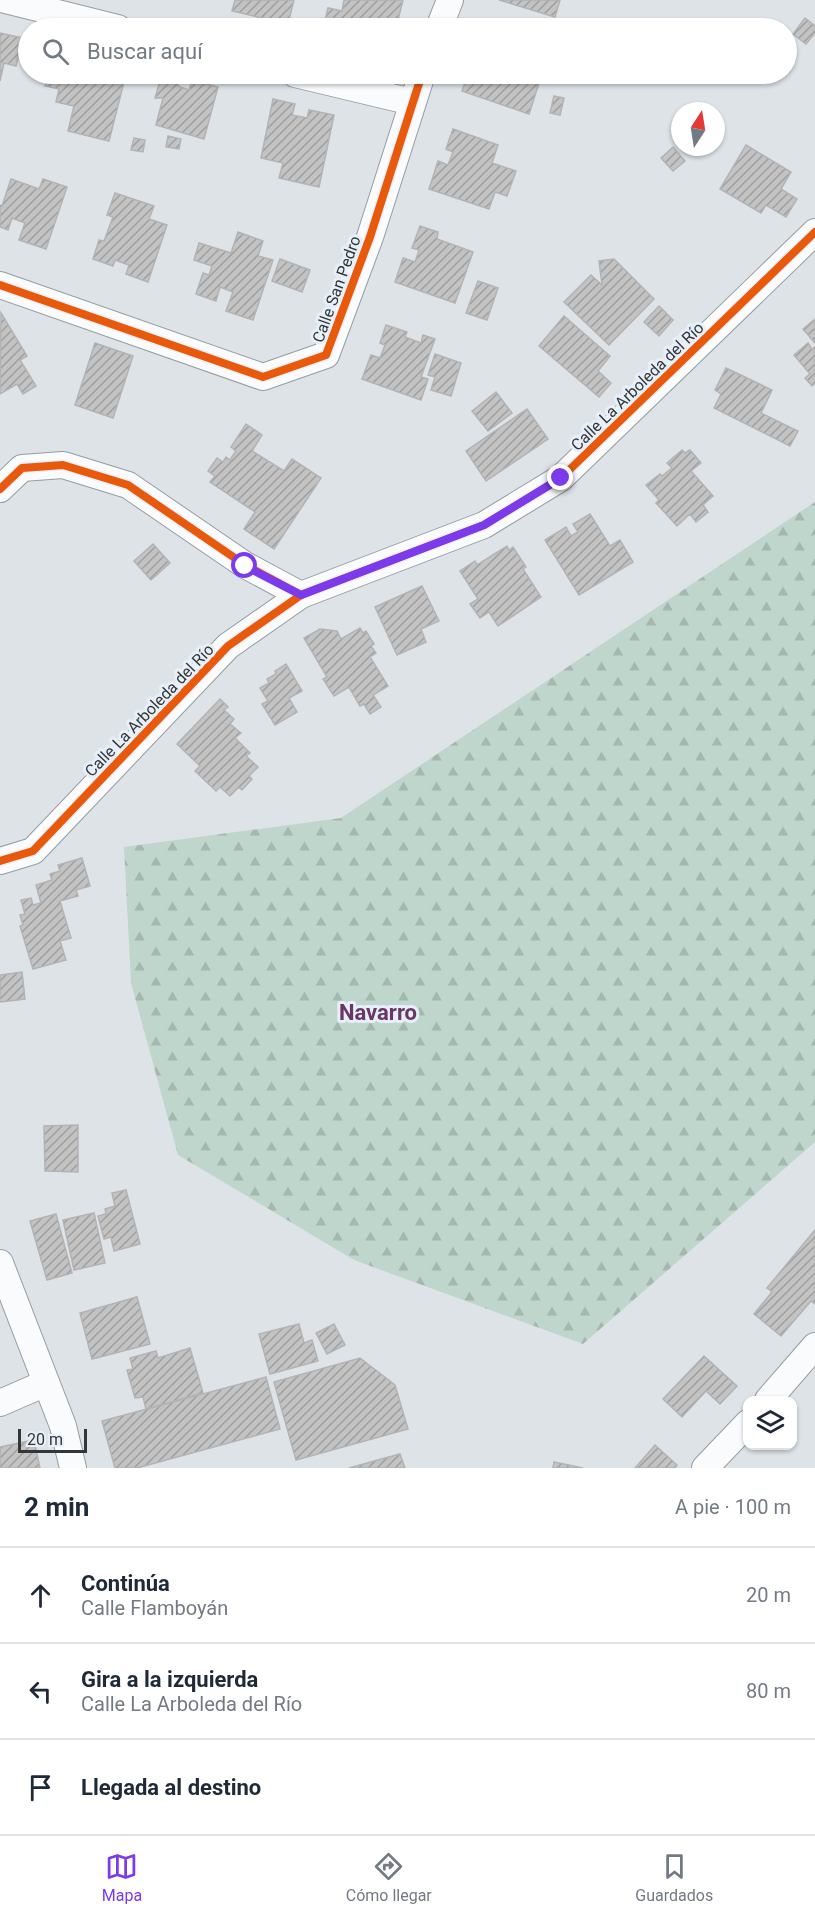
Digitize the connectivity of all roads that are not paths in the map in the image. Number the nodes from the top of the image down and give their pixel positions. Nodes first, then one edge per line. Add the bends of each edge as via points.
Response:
1 (5, 0) edge
2 (450, 0) edge
3 (78, 18) edge
4 (444, 18) edge
5 (337, 84) edge
6 (419, 84) edge
7 (412, 102) junction
8 (815, 232) edge
9 (0, 285) edge
10 (0, 489) edge
11 (301, 595) junction
12 (0, 861) edge
13 (0, 1263) edge
14 (815, 1347) edge
15 (46, 1383) junction
16 (772, 1396) edge
17 (0, 1403) edge
18 (743, 1427) edge
19 (73, 1468) edge
20 (705, 1468) edge

1 - 3 street
2 - 4 street
5 - 7 street
6 - 7 street, Calle San Pedro
7 - 9 street, Calle San Pedro via 370,237 326,355 263,377
8 - 11 street, Calle La Arboleda del Río via 561,478 484,525
10 - 11 street via 22,468 63,465 128,485 245,566
11 - 12 street, Calle La Arboleda del Río via 228,646 33,851
13 - 15 street
14 - 16 street
15 - 17 street
15 - 19 street via 63,1426
18 - 20 street

